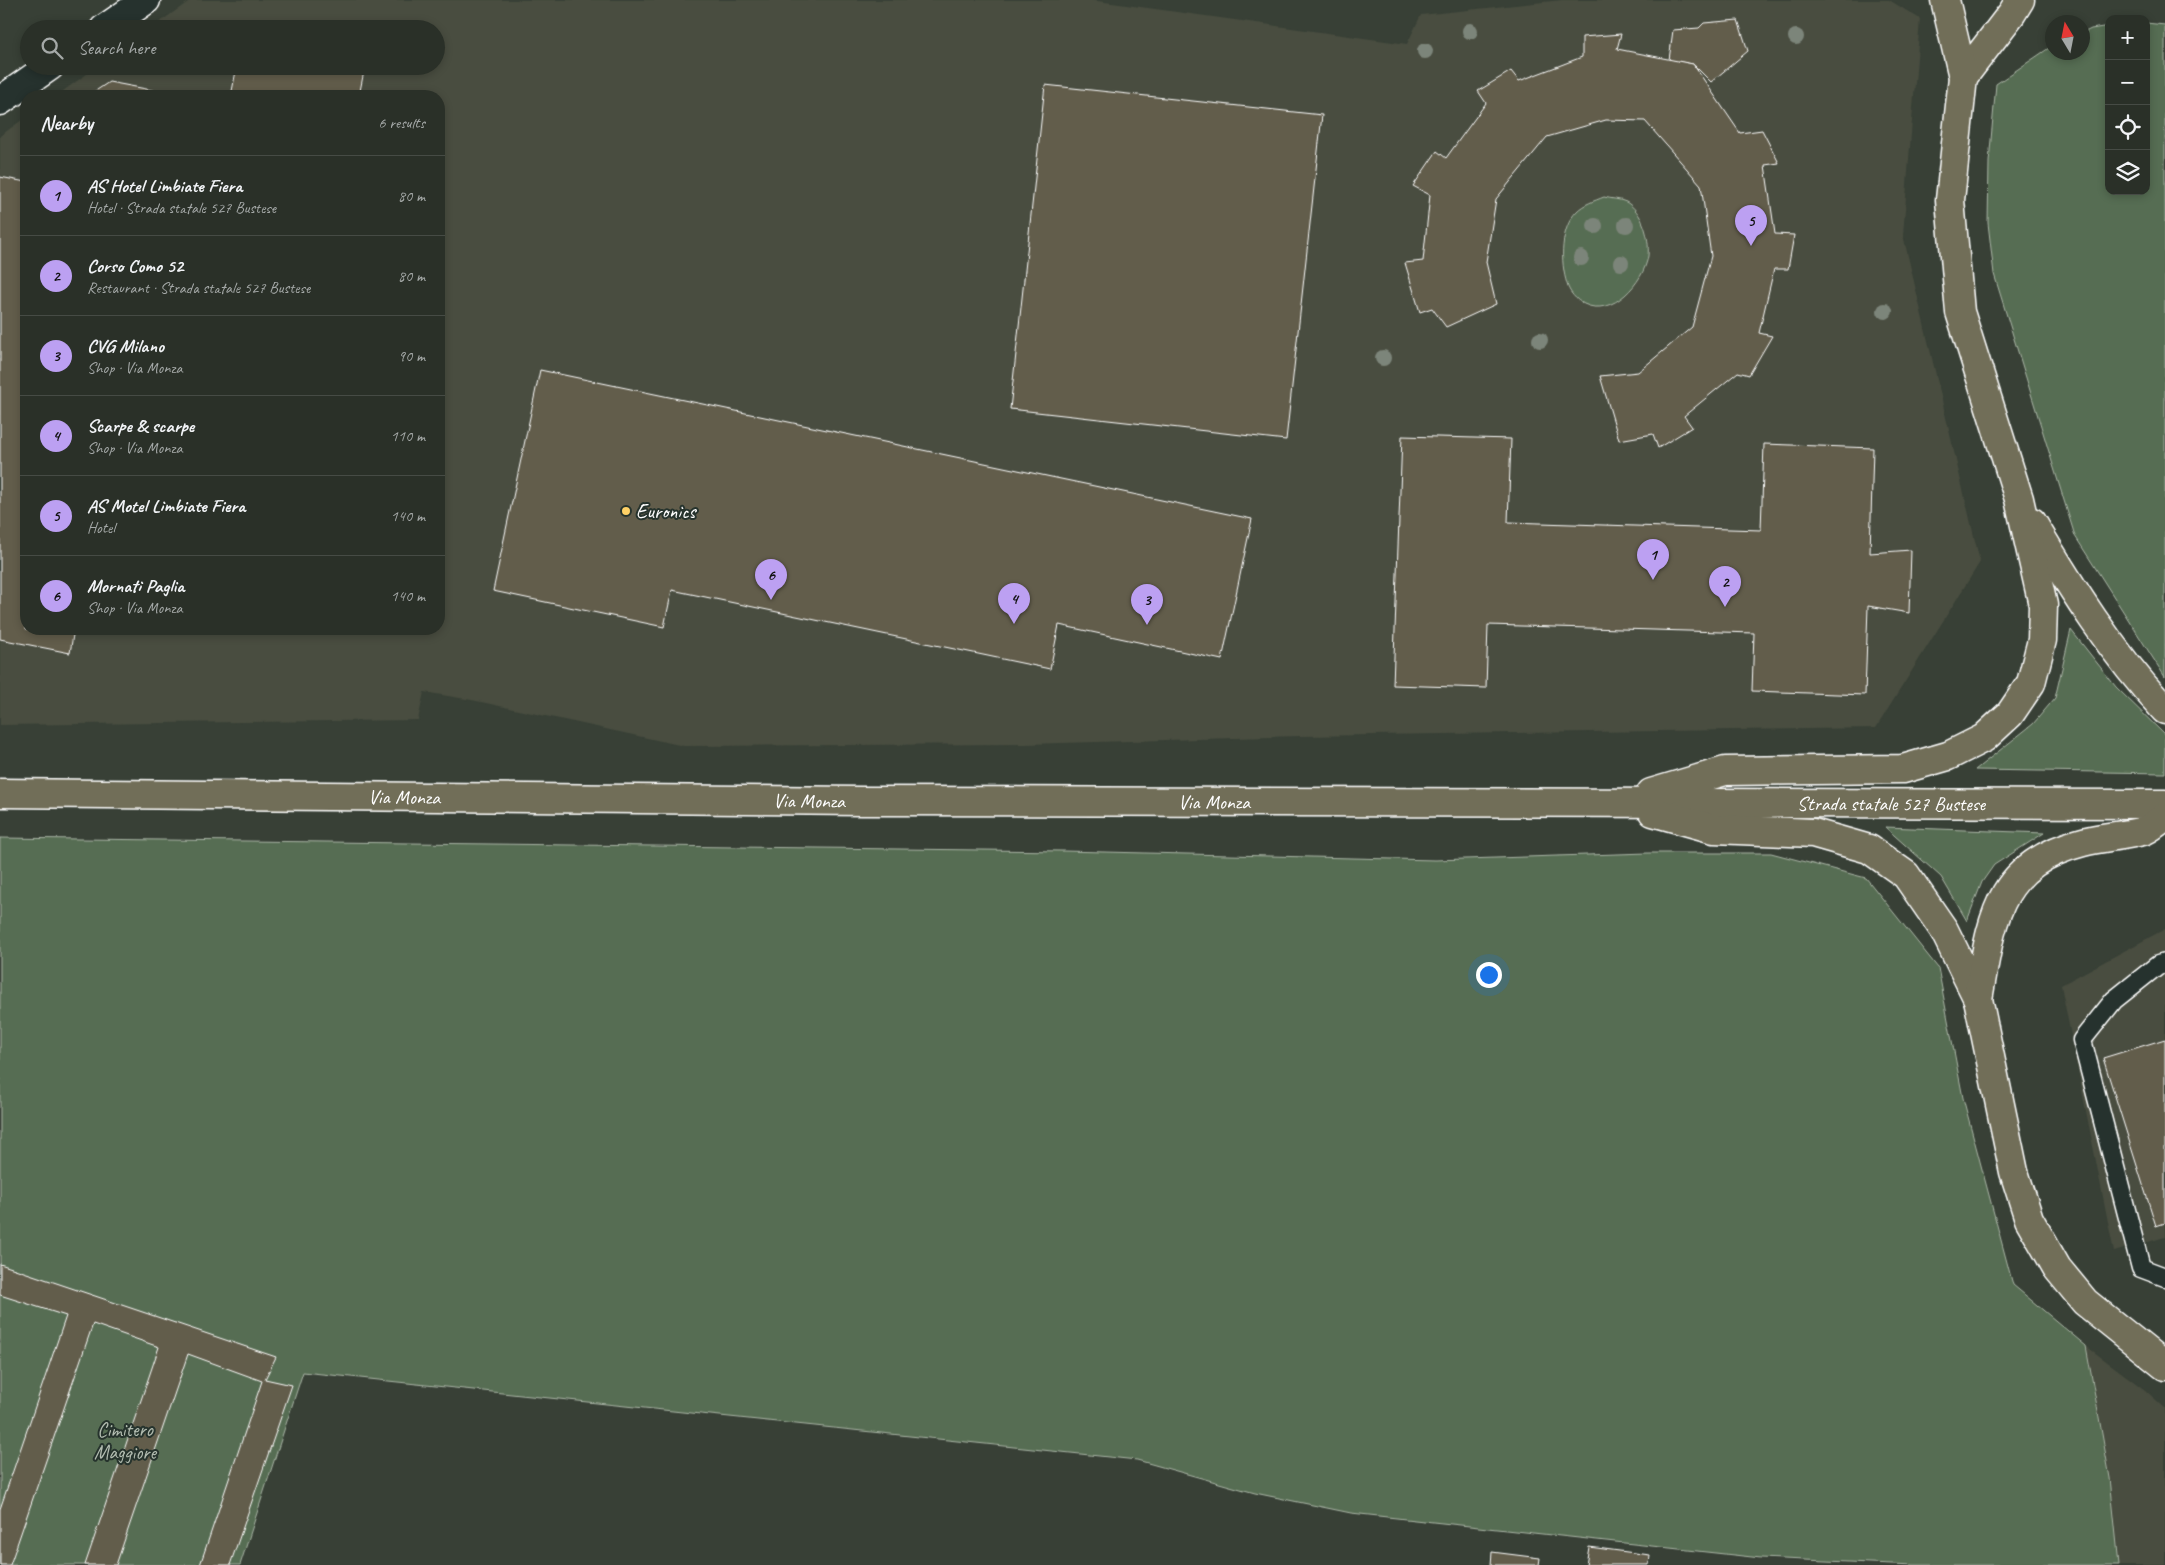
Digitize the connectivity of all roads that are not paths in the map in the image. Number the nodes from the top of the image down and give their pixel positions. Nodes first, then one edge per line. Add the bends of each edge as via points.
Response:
1 (146, 0) edge
2 (1945, 0) edge
3 (2020, 0) edge
4 (117, 20) edge
5 (37, 75) edge
6 (1963, 77) junction
7 (0, 101) edge
8 (2019, 500) junction
9 (2165, 710) edge
10 (0, 793) edge
11 (1618, 802) junction
12 (2165, 804) edge
13 (2165, 817) edge
14 (2165, 963) edge
15 (1978, 999) junction
16 (2165, 1277) edge
17 (2165, 1366) edge

1 - 4 street
2 - 6 main road
3 - 6 main road
5 - 7 street
6 - 8 main road via 1950,200 1960,312
8 - 9 main road via 2078,598 2135,678
8 - 11 main road via 2043,605 2042,640 2031,682 2010,714 1984,738 1948,756 1903,769 1725,771
10 - 11 main road, Via Monza via 862,801
11 - 12 main road, Strada statale 527 Bustese
11 - 15 main road via 1714,829 1814,833 1869,849 1906,875 1944,930
13 - 15 main road via 2143,831 2081,842 2038,859 2008,888 1992,922
14 - 16 lane via 2114,1000 2082,1040 2141,1268
15 - 17 main road via 2014,1172 2029,1219 2057,1268 2085,1302

